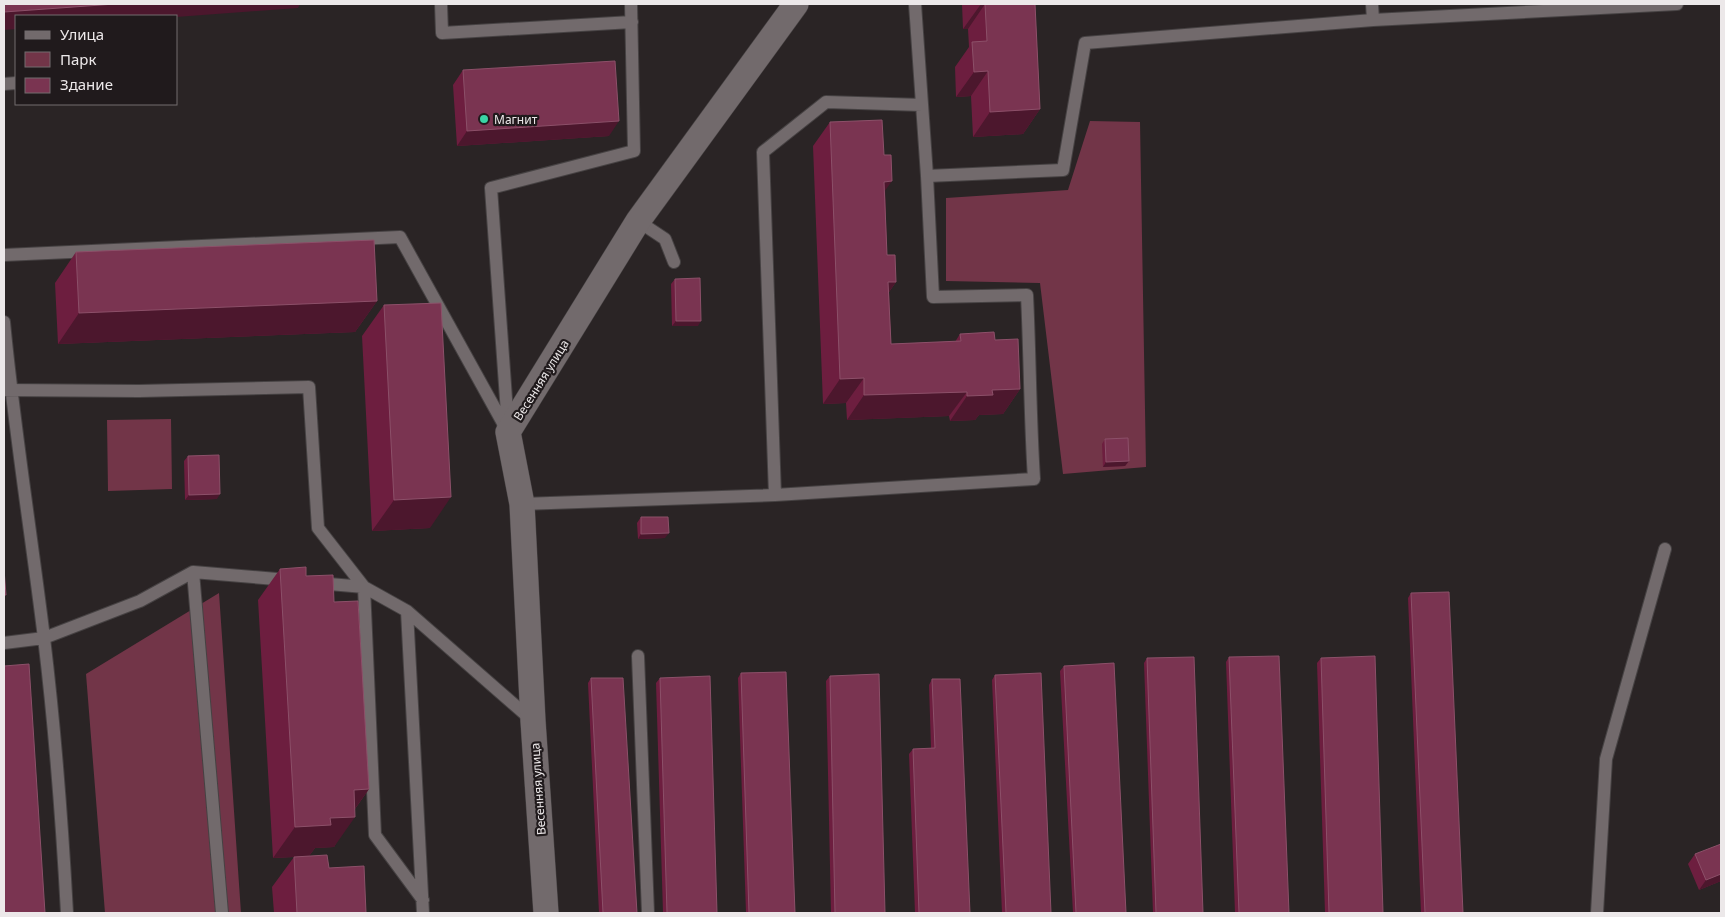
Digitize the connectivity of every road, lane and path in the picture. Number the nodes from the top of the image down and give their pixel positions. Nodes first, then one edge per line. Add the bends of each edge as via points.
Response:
1 (441, 4) edge
2 (631, 4) edge
3 (796, 4) edge
4 (915, 4) edge
5 (1372, 4) edge
6 (1677, 4) edge
7 (1373, 20) junction
8 (632, 22) junction
9 (922, 105) junction
10 (927, 176) junction
11 (638, 221) junction
12 (4, 255) edge
13 (674, 262) dead end
14 (4, 322) edge
15 (7, 390) edge
16 (508, 432) junction
17 (775, 494) junction
18 (522, 504) junction
19 (1665, 549) dead end
20 (193, 572) junction
21 (364, 587) junction
22 (407, 611) junction
23 (44, 638) junction
24 (4, 643) edge
25 (638, 656) dead end
26 (533, 721) junction
27 (423, 900) junction
28 (67, 913) edge
29 (222, 913) edge
30 (424, 913) edge
31 (546, 913) edge
32 (648, 913) edge
33 (1597, 913) edge

1 - 8 lane via 442,34
2 - 8 lane
3 - 11 street, Весенняя улица
4 - 9 lane
5 - 7 lane
6 - 7 lane
7 - 10 lane via 1085,43 1063,170
8 - 16 lane via 634,151 491,188
9 - 10 lane
9 - 17 lane via 826,102 763,152
10 - 17 lane via 933,297 1027,295 1034,480
11 - 13 lane via 665,239
11 - 16 street, Весенняя улица
12 - 16 lane via 400,237
14 - 15 lane
15 - 21 lane via 309,387 318,528
15 - 23 lane
16 - 18 street, Весенняя улица
17 - 18 lane
18 - 26 street, Весенняя улица
19 - 33 lane via 1606,759
20 - 21 lane
20 - 23 lane via 140,601
20 - 29 lane
21 - 22 lane
21 - 27 lane via 375,835
22 - 26 lane
22 - 27 lane
23 - 24 lane
23 - 28 lane
25 - 32 lane
26 - 31 street, Весенняя улица
27 - 30 lane

